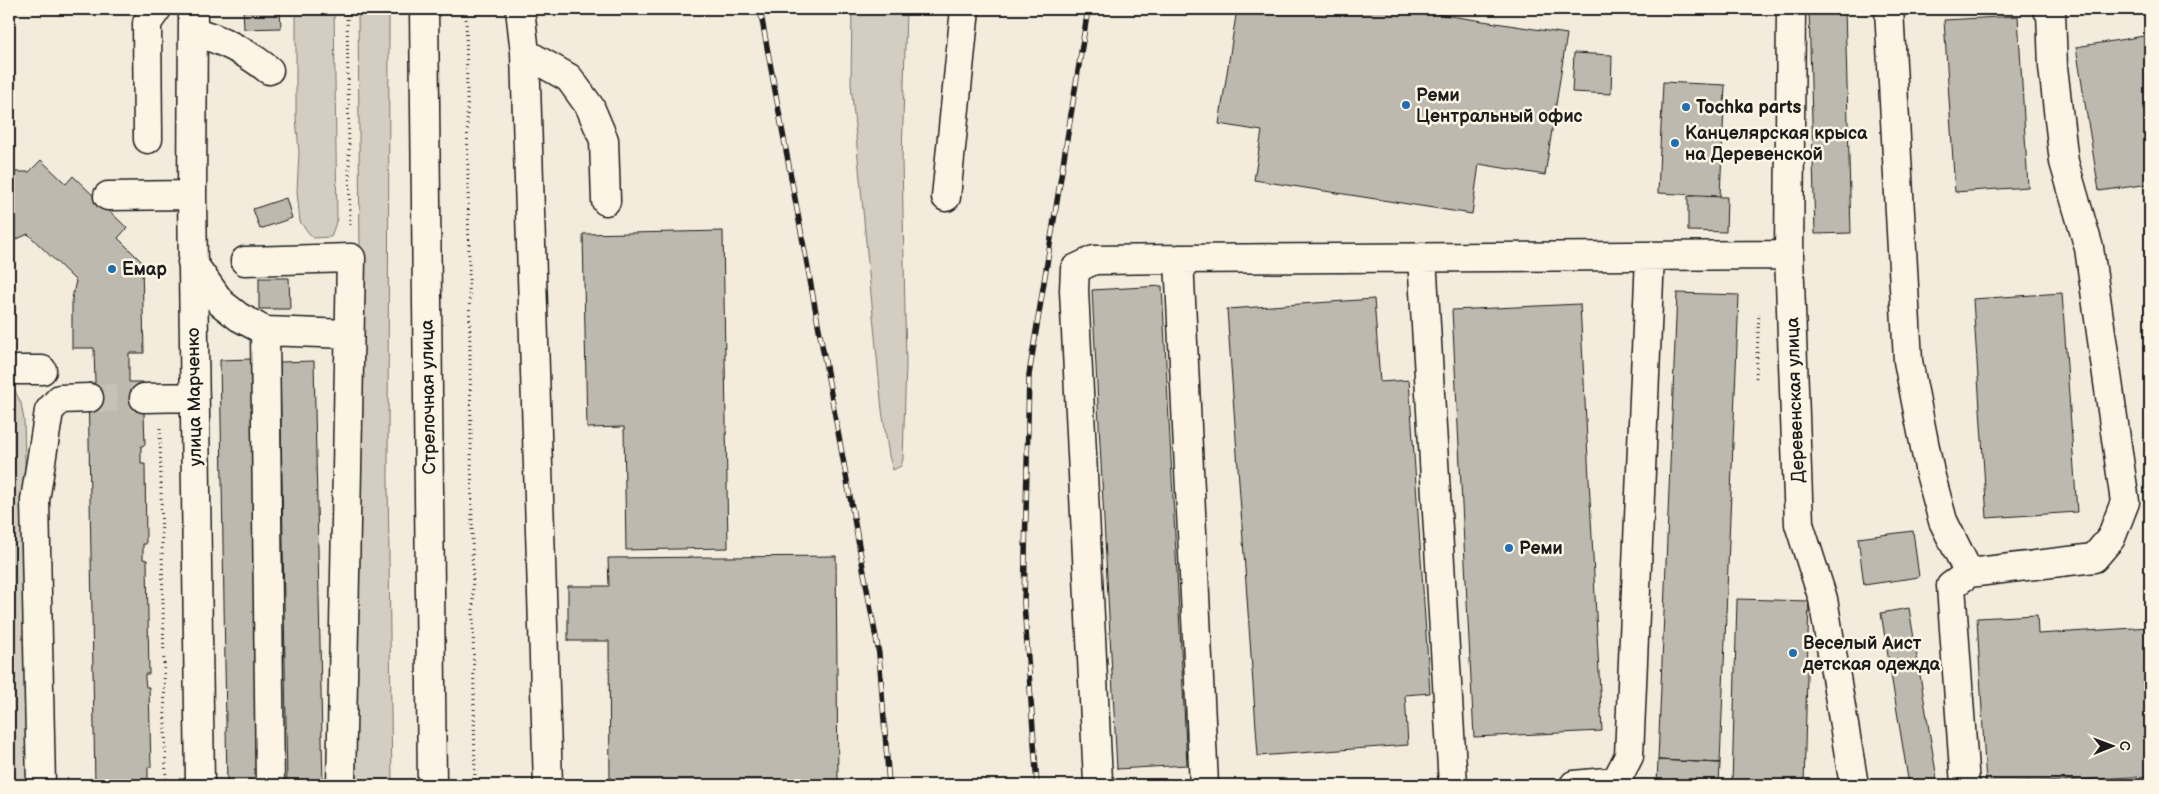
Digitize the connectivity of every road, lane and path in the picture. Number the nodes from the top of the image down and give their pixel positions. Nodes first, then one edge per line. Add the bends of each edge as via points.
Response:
1 (157, 9) edge
2 (347, 9) edge
3 (424, 9) edge
4 (466, 9) edge
5 (520, 9) edge
6 (965, 9) edge
7 (1791, 9) edge
8 (1889, 9) edge
9 (2047, 9) edge
10 (193, 20) edge
11 (525, 53) junction
12 (269, 70) dead end
13 (148, 139) dead end
14 (192, 195) junction
15 (108, 196) dead end
16 (946, 197) dead end
17 (606, 201) dead end
18 (1789, 255) junction
19 (1650, 256) junction
20 (1422, 257) junction
21 (351, 258) junction
22 (1179, 259) junction
23 (245, 261) dead end
24 (192, 262) junction
25 (1759, 310) dead end
26 (265, 331) junction
27 (349, 334) junction
28 (9, 370) edge
29 (42, 370) dead end
30 (1756, 378) dead end
31 (89, 398) tunnel mouth
32 (152, 398) joint
33 (194, 398) junction
34 (1968, 572) junction
35 (41, 785) edge
36 (166, 785) edge
37 (200, 785) edge
38 (270, 785) edge
39 (341, 785) edge
40 (432, 785) edge
41 (475, 785) edge
42 (548, 785) edge
43 (1101, 785) edge
44 (1204, 785) edge
45 (1453, 785) edge
46 (1574, 785) edge
47 (1854, 785) edge
48 (1965, 785) edge

1 - 13 main road via 147,23
2 - 21 path
3 - 40 main road, Стрелочная улица
4 - 41 path
5 - 11 main road
6 - 16 main road
7 - 18 main road, Деревенская улица
8 - 34 main road via 1908,361 1942,521
9 - 34 main road via 2051,12 2053,67 2064,162 2089,248 2125,502 2111,538 2094,558
10 - 12 main road via 204,34 254,57
10 - 14 main road, улица Марченко
11 - 17 main road via 568,78 590,107 604,140
11 - 42 main road
14 - 15 main road
14 - 24 main road, улица Марченко
18 - 19 main road
18 - 47 main road, Деревенская улица via 1799,524 1823,599
19 - 20 main road
19 - 46 main road via 1629,756 1616,781
20 - 22 main road
20 - 45 main road
21 - 23 main road
21 - 27 main road
22 - 43 main road via 1094,260 1075,269 1098,782
22 - 44 main road
24 - 26 main road via 221,303
24 - 33 main road, улица Марченко
25 - 30 path
26 - 27 main road
26 - 38 main road
27 - 39 main road
28 - 29 main road
31 - 35 main road via 60,400 49,411 35,500
32 - 33 main road
32 - 36 path
33 - 37 main road, улица Марченко
34 - 48 main road via 1952,586

